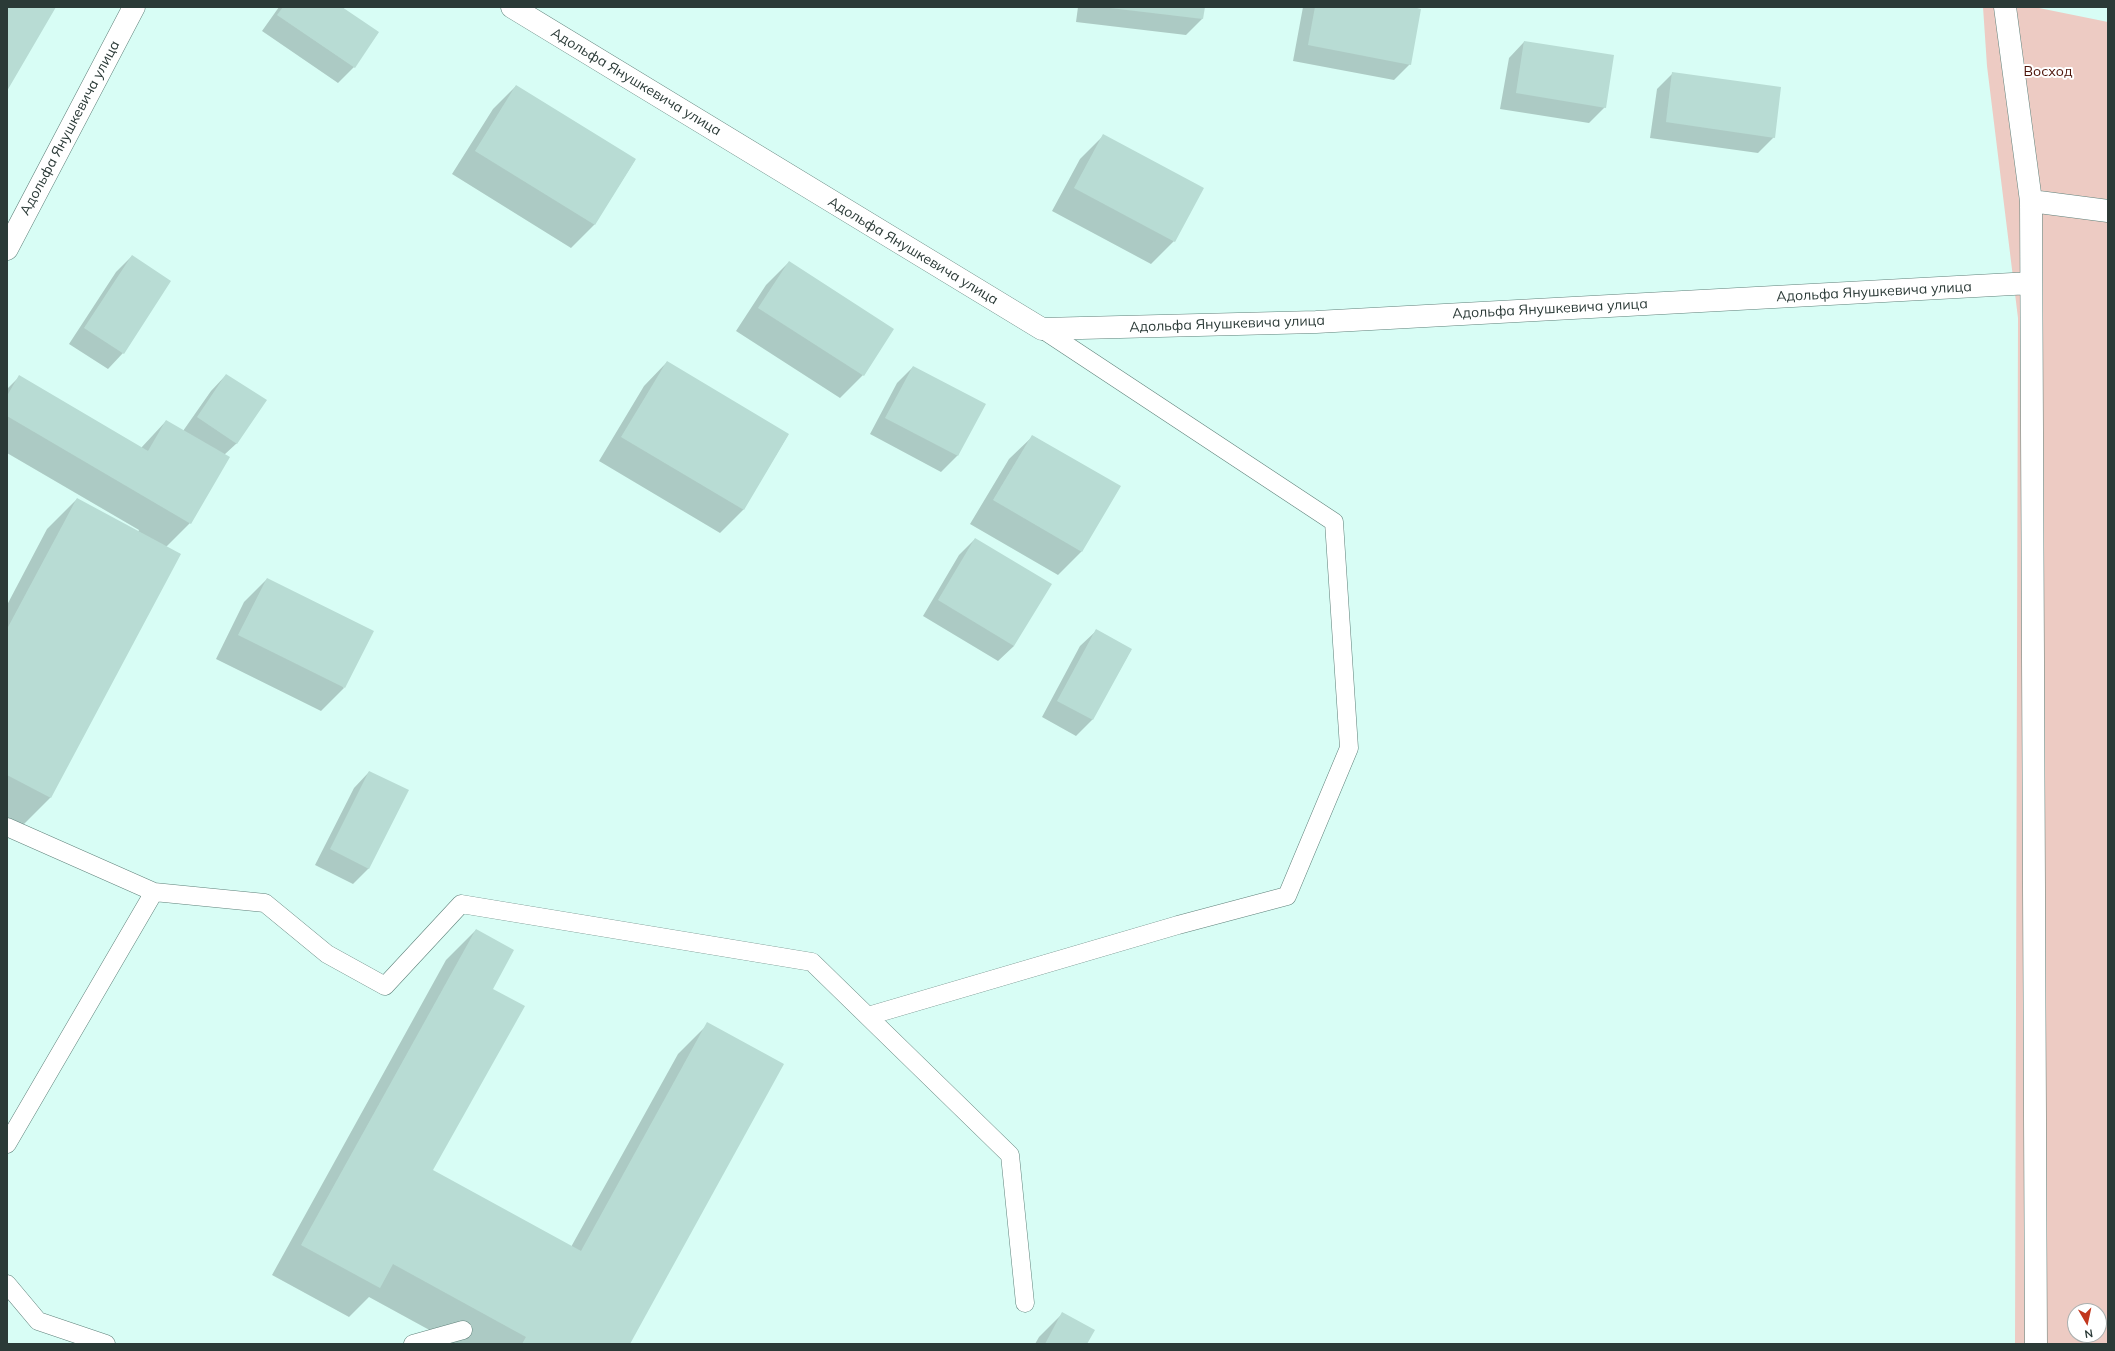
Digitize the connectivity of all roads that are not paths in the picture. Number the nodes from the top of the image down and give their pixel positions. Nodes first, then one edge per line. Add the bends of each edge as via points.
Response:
1 (134, 7) edge
2 (512, 7) edge
3 (2005, 7) edge
4 (2031, 201) junction
5 (2108, 211) edge
6 (7, 249) edge
7 (2031, 283) junction
8 (1042, 329) junction
9 (7, 827) edge
10 (154, 892) junction
11 (868, 1016) junction
12 (7, 1144) edge
13 (7, 1284) edge
14 (1025, 1303) dead end
15 (463, 1330) dead end
16 (106, 1344) edge
17 (413, 1344) edge
18 (2036, 1344) edge

1 - 6 street, Адольфа Янушкевича улица
2 - 8 street, Адольфа Янушкевича улица
3 - 4 street
4 - 5 street
4 - 7 street
7 - 8 street, Адольфа Янушкевича улица via 1316,322
7 - 18 street
8 - 11 lane via 1334,522 1349,748 1287,896 1178,925
9 - 10 lane
10 - 11 lane via 265,903 327,954 384,986 461,904 812,962
10 - 12 lane
11 - 14 lane via 1010,1155
13 - 16 lane via 38,1321
15 - 17 lane

